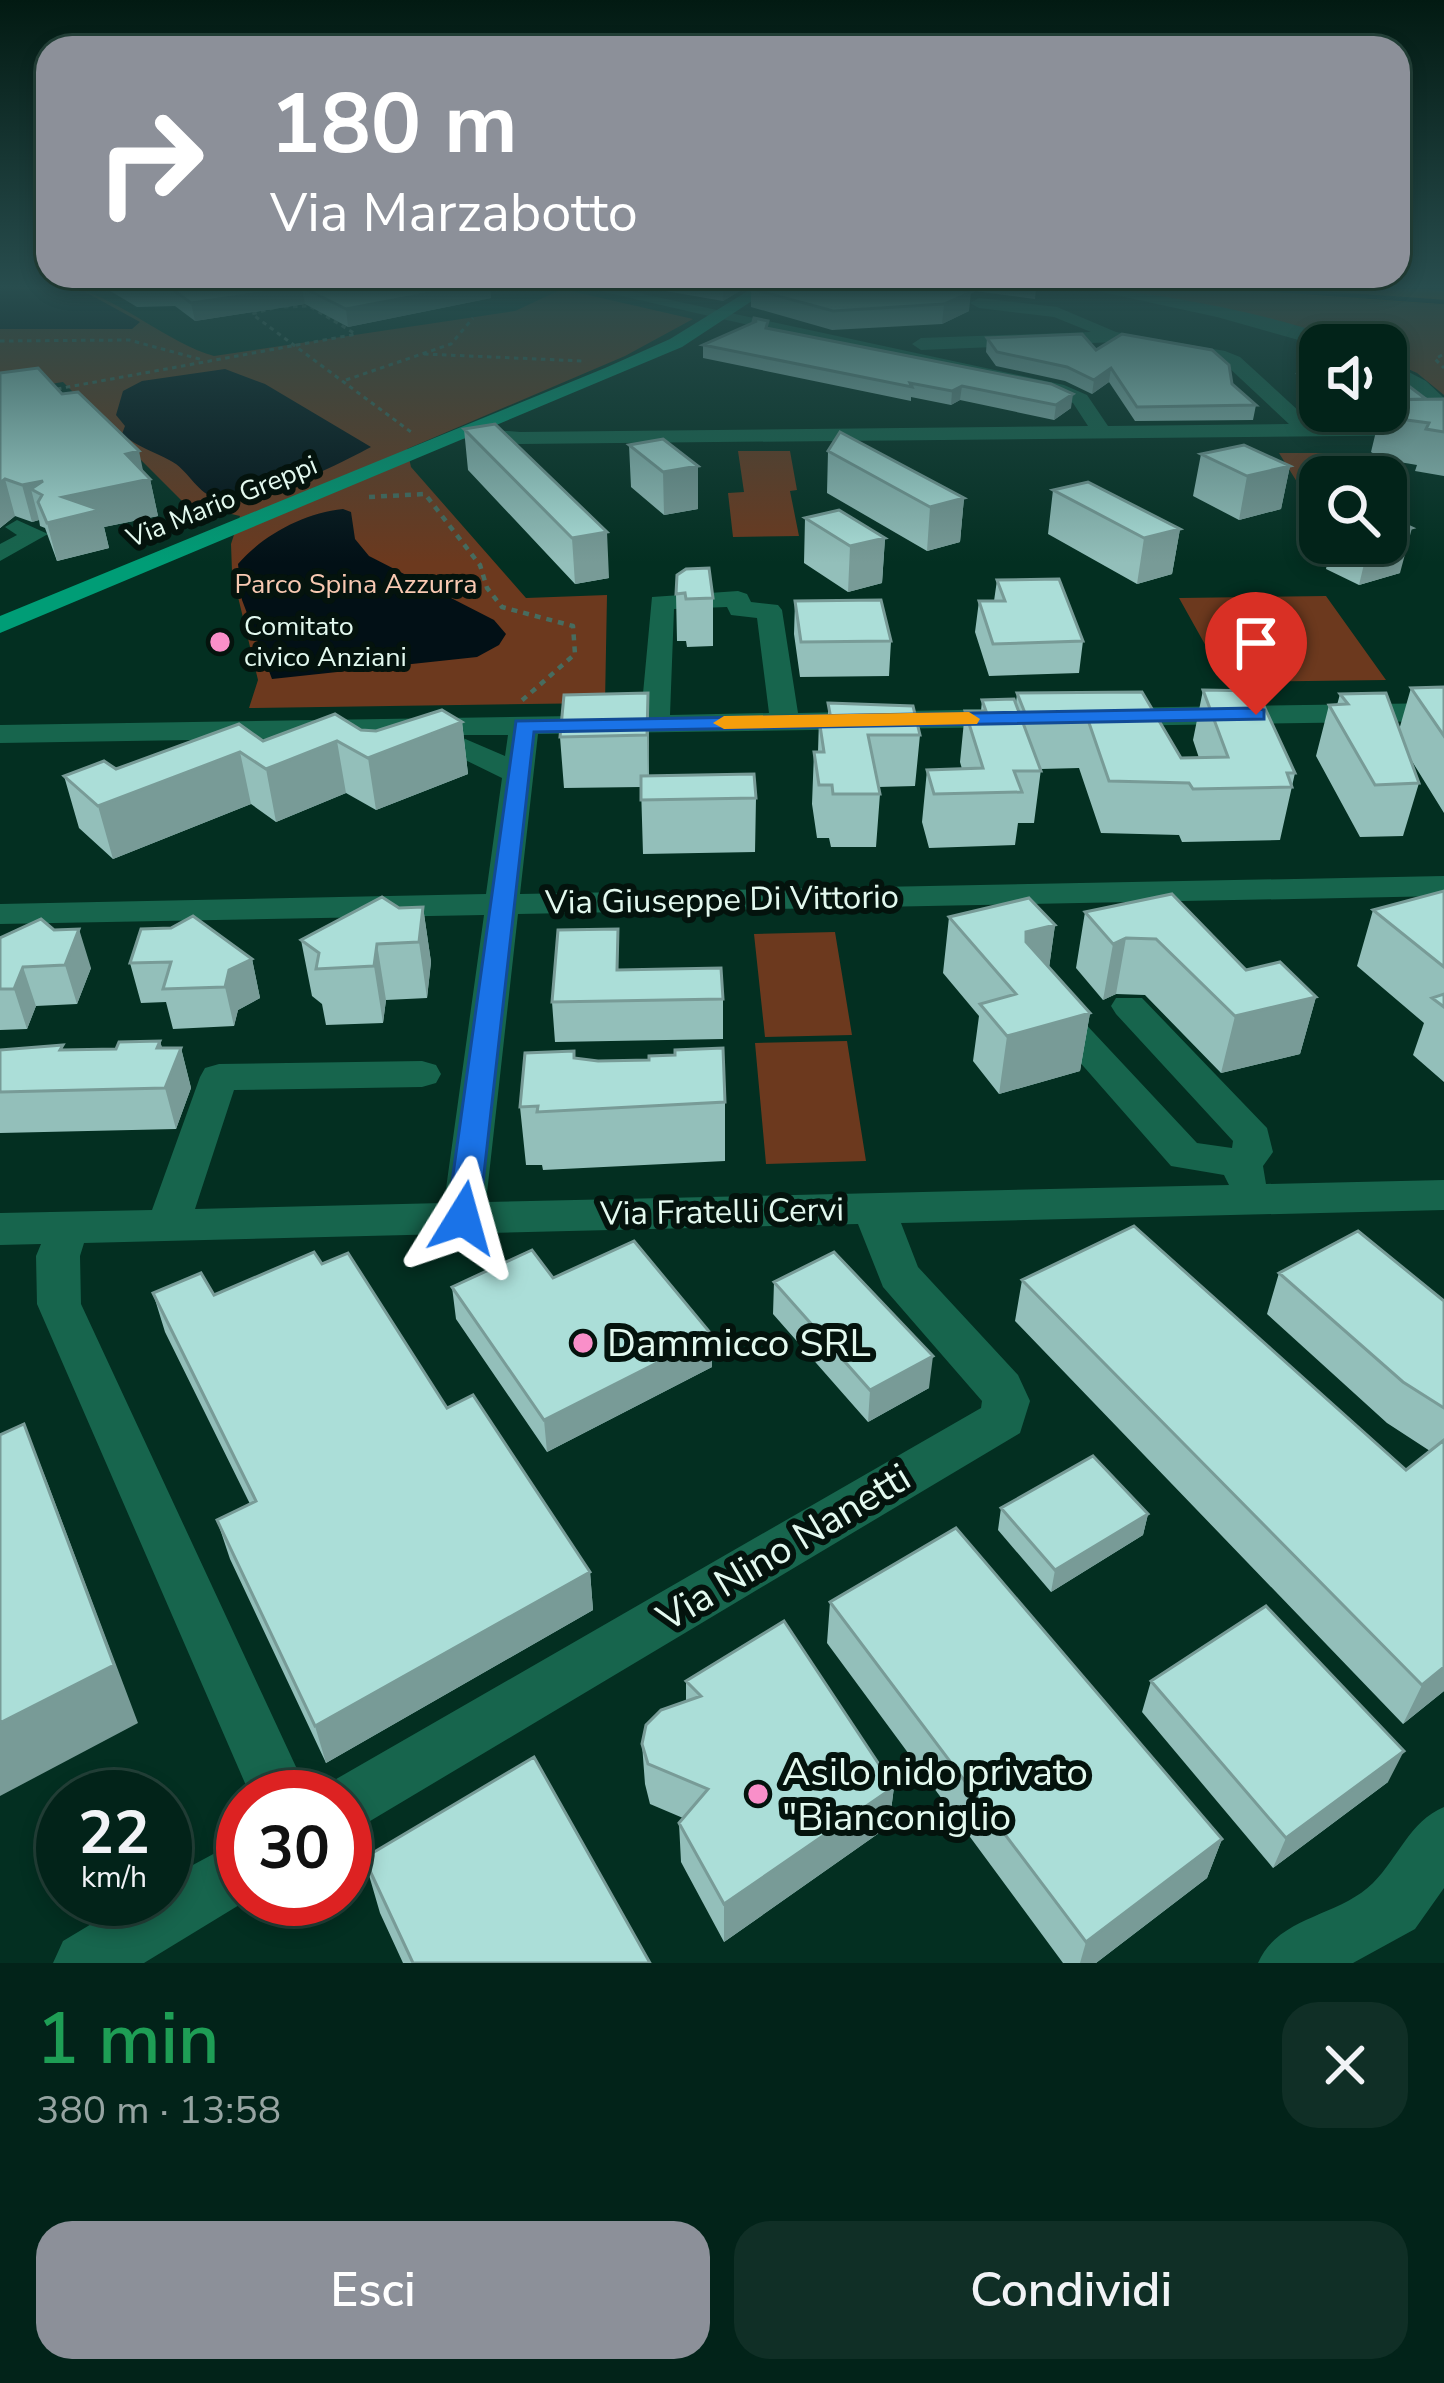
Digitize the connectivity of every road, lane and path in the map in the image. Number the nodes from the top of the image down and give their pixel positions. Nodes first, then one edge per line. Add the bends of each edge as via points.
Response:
1 (346, 380) edge
2 (98, 381) edge
3 (591, 381) edge
4 (1020, 381) edge
5 (1252, 381) edge
6 (1411, 381) edge
7 (50, 385) edge
8 (1444, 409) edge
9 (1299, 422) edge
10 (1407, 429) edge
11 (1444, 429) edge
12 (1299, 430) edge
13 (1102, 433) junction
14 (466, 434) junction
15 (437, 446) junction
16 (360, 497) dead end
17 (17, 527) dead end
18 (0, 554) edge
19 (3, 620) edge
20 (1444, 712) edge
21 (785, 722) junction
22 (655, 724) junction
23 (516, 726) junction
24 (0, 734) edge
25 (400, 763) edge
26 (519, 774) junction
27 (1444, 886) edge
28 (505, 905) junction
29 (0, 914) edge
30 (1040, 996) edge
31 (1130, 1006) dead end
32 (422, 1074) dead end
33 (1248, 1181) junction
34 (1444, 1195) edge
35 (874, 1209) junction
36 (463, 1218) junction
37 (168, 1225) junction
38 (68, 1228) junction
39 (0, 1229) edge
40 (268, 1770) edge
41 (372, 1791) edge
42 (1444, 1837) edge
43 (216, 1884) edge
44 (85, 1963) edge
45 (1290, 1963) edge

1 - 15 path
2 - 7 path
3 - 14 main road, Via Mario Greppi
4 - 13 street via 1080,399
5 - 9 street
6 - 8 street
10 - 11 street
12 - 13 street
13 - 14 street
14 - 15 main road, Via Mario Greppi
15 - 19 main road, Via Mario Greppi
16 - 23 path via 425,494 502,607 573,626 575,654 509,712
17 - 18 street via 36,534
20 - 21 street
21 - 22 street
21 - 22 street via 769,610 740,610 738,599 661,602
22 - 23 street
23 - 24 street
23 - 26 street
25 - 26 street via 455,744
26 - 28 street
27 - 28 street, Via Giuseppe Di Vittorio
28 - 29 street, Via Giuseppe Di Vittorio
28 - 36 street
30 - 33 street via 1185,1156
31 - 33 street via 1252,1138
32 - 37 street via 219,1077
33 - 34 street, Via Fratelli Cervi
33 - 35 street, Via Fratelli Cervi
35 - 36 street, Via Fratelli Cervi
35 - 41 street, Via Nino Nanetti via 898,1275 1001,1389 1003,1419
36 - 37 street, Via Fratelli Cervi
37 - 38 street, Via Fratelli Cervi
38 - 39 street, Via Fratelli Cervi
38 - 40 street via 58,1256 58,1304
42 - 45 street via 1393,1907
43 - 44 street

